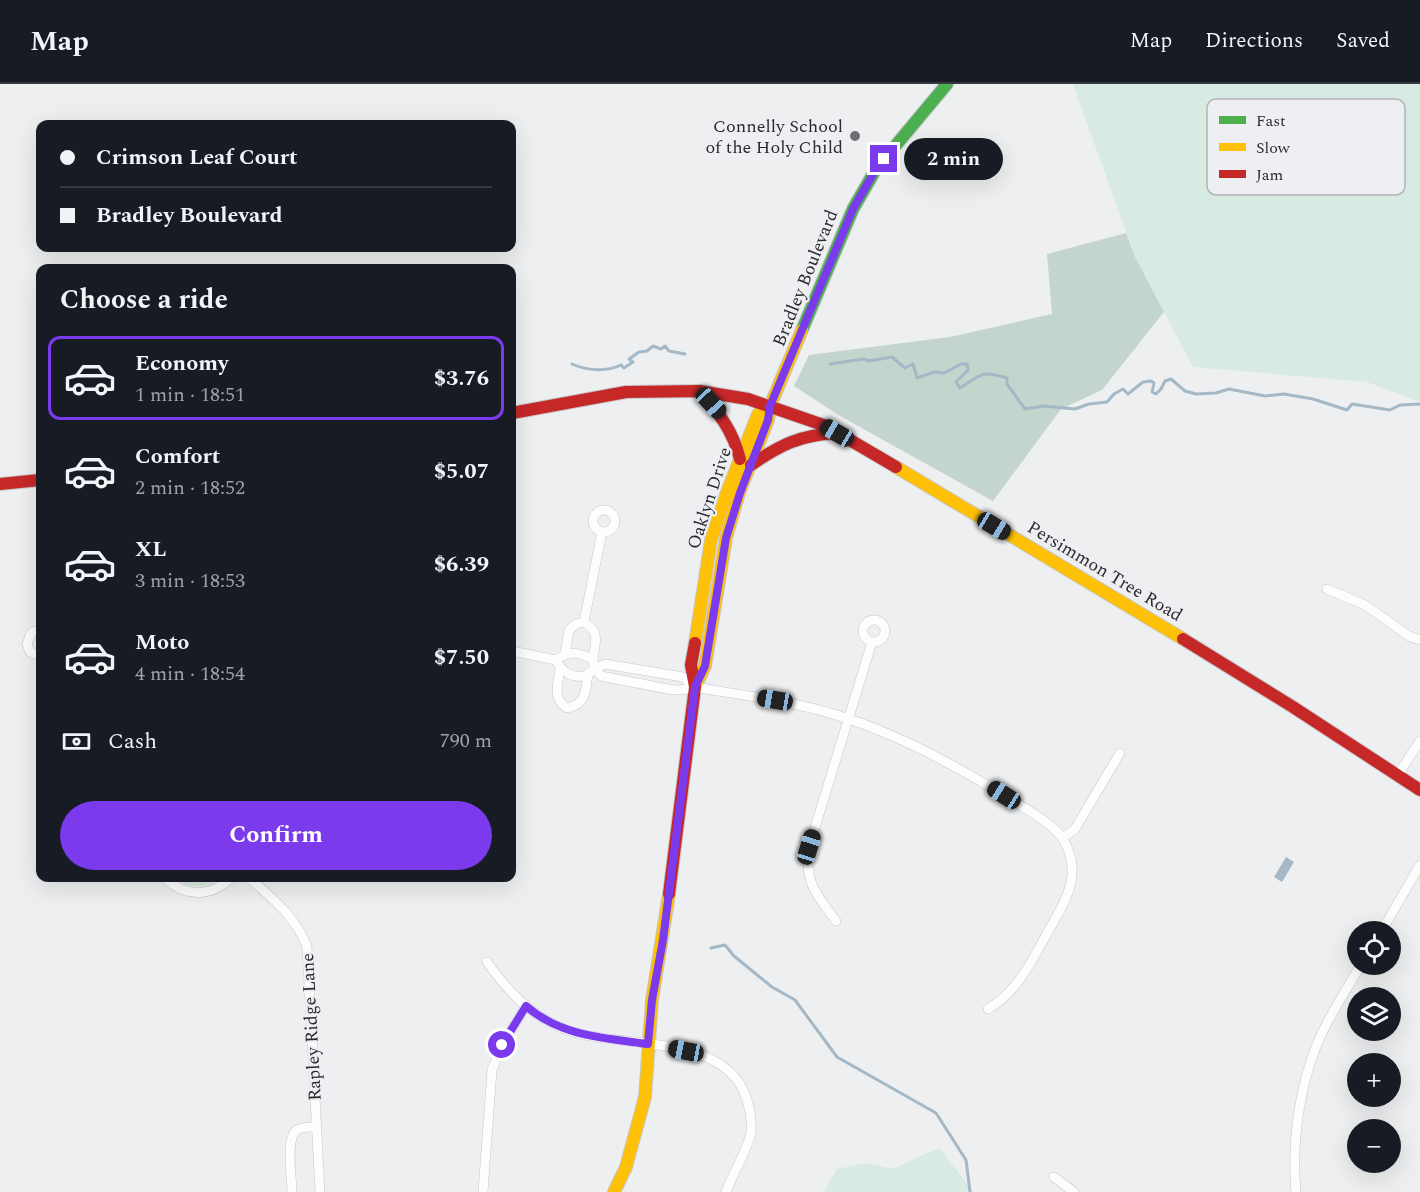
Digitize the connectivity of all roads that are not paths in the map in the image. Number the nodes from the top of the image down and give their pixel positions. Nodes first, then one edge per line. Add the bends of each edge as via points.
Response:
1 (947, 84) edge
2 (699, 391) junction
3 (770, 406) junction
4 (516, 412) edge
5 (837, 433) junction
6 (745, 463) junction
7 (36, 480) edge
8 (0, 484) edge
9 (603, 532) dead end
10 (1327, 589) dead end
11 (584, 622) junction
12 (36, 631) edge
13 (1420, 640) edge
14 (872, 642) dead end
15 (516, 652) edge
16 (36, 654) edge
17 (565, 654) junction
18 (558, 665) junction
19 (592, 667) junction
20 (695, 687) junction
21 (848, 719) junction
22 (1420, 741) edge
23 (1120, 753) dead end
24 (1397, 776) junction
25 (1420, 790) edge
26 (1062, 838) junction
27 (1420, 865) edge
28 (171, 882) edge
29 (226, 882) edge
30 (254, 882) edge
31 (836, 921) dead end
32 (1387, 921) edge
33 (488, 962) dead end
34 (1355, 975) edge
35 (526, 1006) junction
36 (988, 1009) dead end
37 (648, 1044) junction
38 (316, 1126) junction
39 (1054, 1177) dead end
40 (292, 1192) edge
41 (320, 1192) edge
42 (483, 1192) edge
43 (614, 1192) edge
44 (726, 1192) edge
45 (1074, 1192) edge
46 (1296, 1192) edge

1 - 3 main road, Bradley Boulevard via 876,169 853,209
2 - 3 main road, Persimmon Tree Road
2 - 4 main road, Persimmon Tree Road via 626,392
2 - 6 main road via 722,415
3 - 5 main road, Persimmon Tree Road
3 - 6 main road, Oaklyn Drive via 758,414
5 - 6 main road via 811,434 778,445
5 - 24 main road, Persimmon Tree Road via 1138,612
6 - 20 main road, Oaklyn Drive via 726,538 705,666
7 - 8 main road
9 - 11 street
10 - 13 street via 1365,605 1408,636
11 - 17 street via 569,630
11 - 19 street via 596,634
12 - 16 street via 27,640 30,652
14 - 21 street
15 - 18 street
17 - 18 street
17 - 19 street via 578,653
18 - 19 street via 574,676
18 - 19 street via 556,694 567,708 583,700
19 - 20 street via 605,663 683,677
20 - 21 street via 795,704
20 - 37 main road, Oaklyn Drive
21 - 26 street via 902,740 971,775 1037,815
21 - 31 street via 807,862 812,889
22 - 24 street
23 - 26 street via 1075,829
24 - 25 main road, Persimmon Tree Road
26 - 36 street via 1073,880 1066,900 1017,984 1002,1001
27 - 32 street
28 - 29 street via 187,892 205,892
30 - 38 street, Rapley Ridge Lane via 291,915 307,946
33 - 35 street via 504,986
34 - 46 street via 1325,1026 1310,1064 1296,1127
35 - 37 street via 540,1018 570,1031
35 - 42 street via 492,1070
37 - 43 main road, Oaklyn Drive via 645,1096 626,1167
37 - 44 street via 705,1055 728,1068 743,1087 750,1108 750,1134
38 - 40 street, Rapley Ridge Lane via 295,1131 290,1140
38 - 41 street, Rapley Ridge Lane
39 - 45 street

